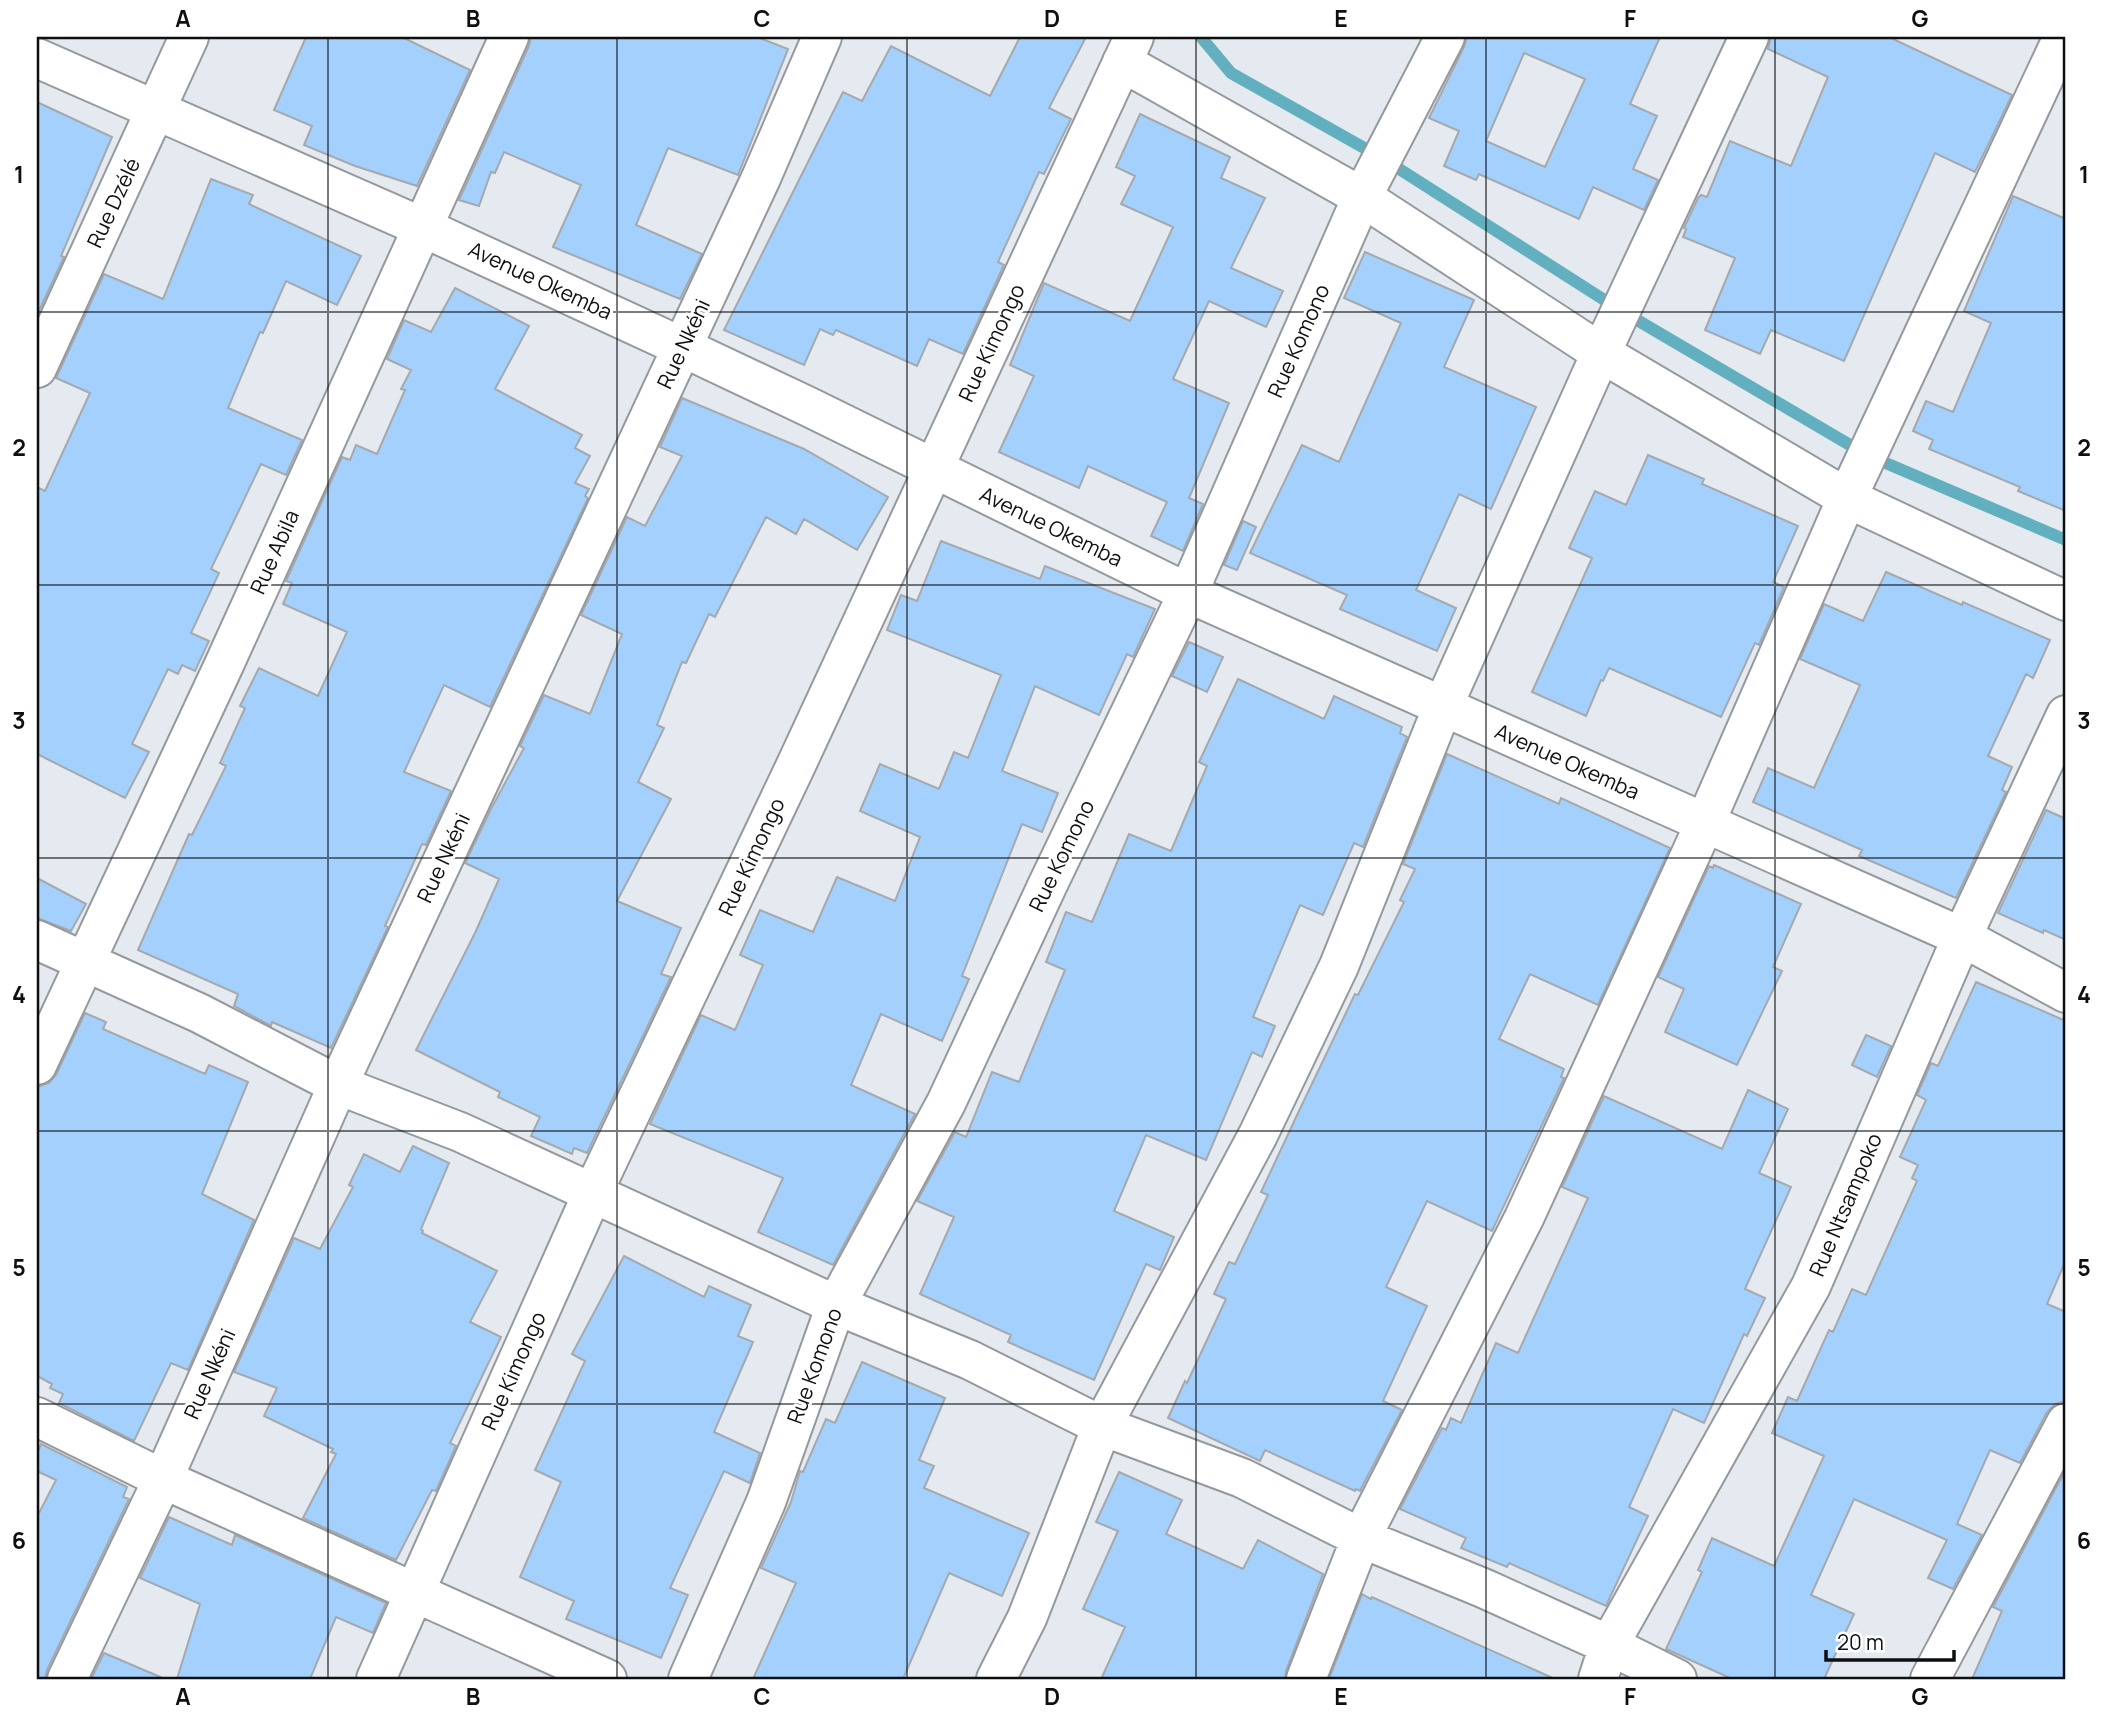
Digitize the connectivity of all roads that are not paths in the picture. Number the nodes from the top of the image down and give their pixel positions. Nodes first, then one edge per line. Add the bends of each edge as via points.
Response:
1 (189, 37) edge
2 (509, 37) edge
3 (822, 37) edge
4 (1445, 37) edge
5 (1749, 37) edge
6 (2063, 37) edge
7 (1128, 49) edge
8 (37, 58) edge
9 (156, 112) junction
10 (1362, 197) junction
11 (422, 227) junction
12 (682, 347) junction
13 (1601, 353) junction
14 (37, 368) edge
15 (933, 470) junction
16 (1847, 498) junction
17 (1188, 593) junction
18 (2066, 601) edge
19 (1443, 706) junction
20 (2066, 715) edge
21 (1705, 823) junction
22 (1962, 937) junction
23 (37, 940) edge
24 (85, 961) junction
25 (2066, 993) edge
26 (37, 1065) edge
27 (338, 1085) junction
28 (593, 1192) junction
29 (836, 1305) junction
30 (37, 1417) edge
31 (2066, 1423) edge
32 (1102, 1426) junction
33 (163, 1479) junction
34 (1361, 1538) junction
35 (414, 1592) junction
36 (1603, 1662) edge
37 (67, 1679) edge
38 (376, 1679) edge
39 (607, 1679) edge
40 (688, 1679) edge
41 (996, 1679) edge
42 (1307, 1679) edge
43 (1677, 1679) edge
44 (1930, 1679) edge

1 - 9 street, Rue Dzélé
2 - 11 street, Rue Abila
3 - 12 street, Rue Nkéni
4 - 10 street, Rue Komono
5 - 13 street
6 - 16 street
7 - 10 street
7 - 15 street, Rue Kimongo
8 - 9 street, Avenue Okemba
9 - 11 street, Avenue Okemba
9 - 14 street, Rue Dzélé
10 - 13 street
10 - 17 street, Rue Komono
11 - 12 street, Avenue Okemba
11 - 24 street, Rue Abila
12 - 15 street, Avenue Okemba
12 - 27 street, Rue Nkéni
13 - 16 street
13 - 19 street
15 - 17 street, Avenue Okemba
15 - 28 street, Rue Kimongo
16 - 18 street
16 - 21 street
17 - 19 street, Avenue Okemba
17 - 29 street, Rue Komono via 946,1103
19 - 21 street, Avenue Okemba
19 - 32 street via 1339,966 1258,1135
20 - 22 street, Rue Ntsampoko
21 - 22 street, Avenue Okemba
21 - 34 street via 1524,1218
22 - 25 street, Avenue Okemba
22 - 36 street, Rue Ntsampoko via 1811,1286
23 - 24 street
24 - 26 street, Rue Abila
24 - 27 street via 200,1013
27 - 28 street via 460,1132
27 - 33 street, Rue Nkéni
28 - 29 street
28 - 35 street, Rue Kimongo
29 - 32 street via 970,1360
29 - 40 street, Rue Komono via 766,1502
30 - 33 street
31 - 44 street
32 - 34 street via 1242,1478
32 - 41 street via 1027,1618
33 - 35 street
33 - 37 street, Rue Nkéni
34 - 36 street via 1483,1588
34 - 42 street
35 - 38 street, Rue Kimongo
35 - 39 street
36 - 43 street

